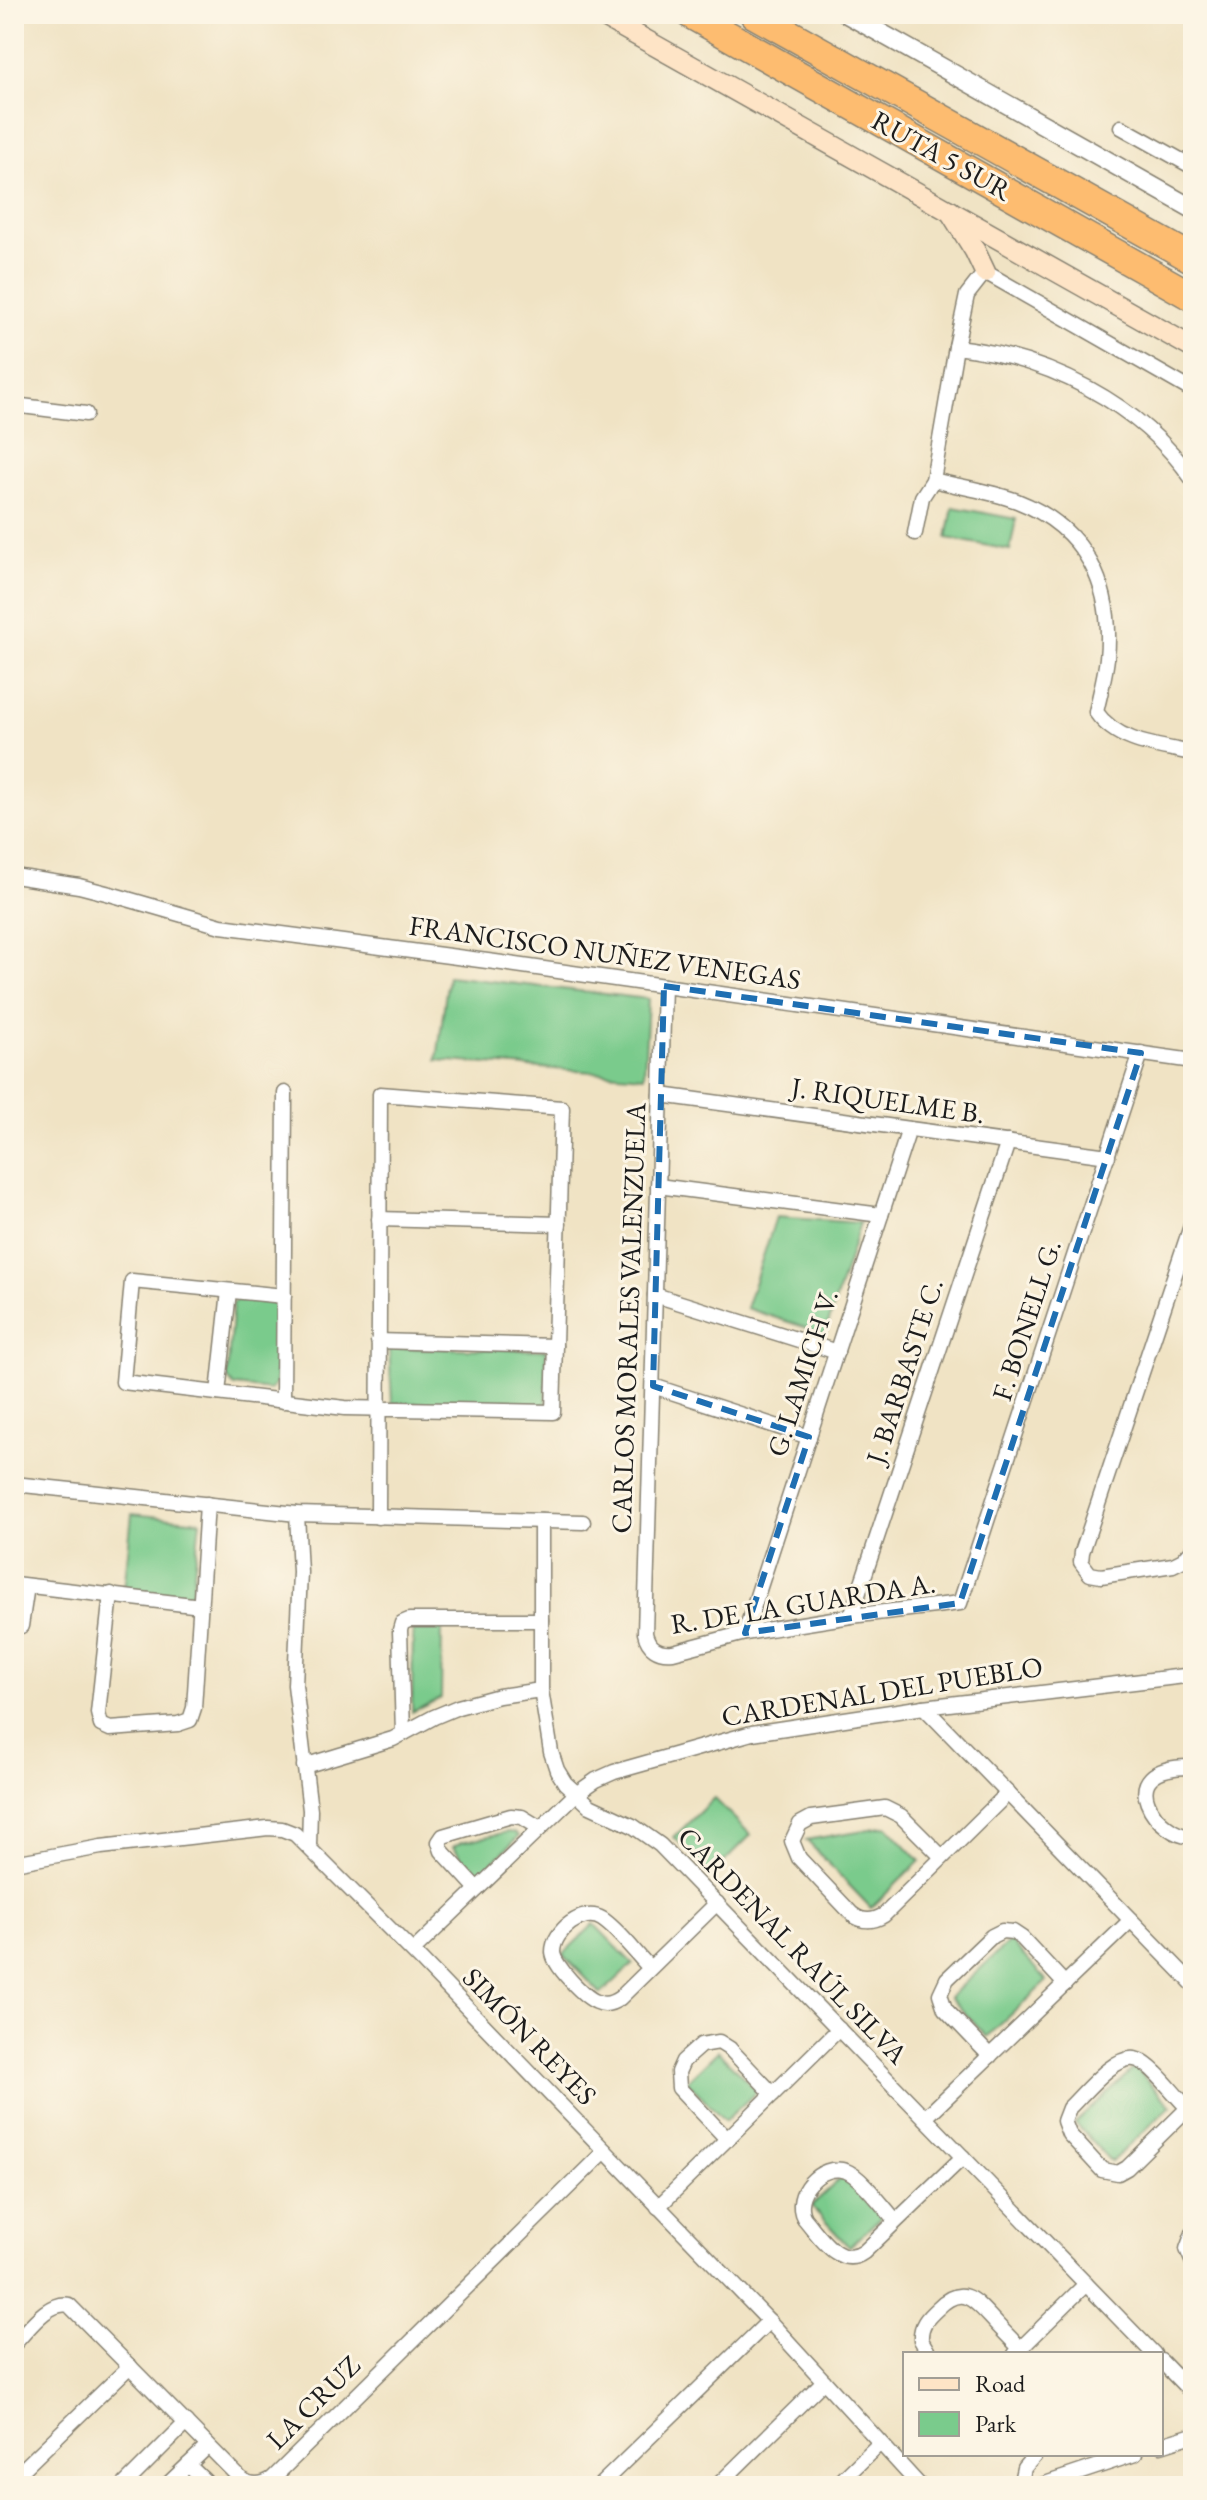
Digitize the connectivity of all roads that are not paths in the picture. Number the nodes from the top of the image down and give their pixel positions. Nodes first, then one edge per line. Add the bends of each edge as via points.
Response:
1 (599, 14) edge
2 (690, 14) edge
3 (754, 14) edge
4 (847, 14) edge
5 (1121, 127) dead end
6 (1193, 167) edge
7 (947, 208) junction
8 (1193, 209) edge
9 (1193, 259) edge
10 (985, 272) junction
11 (1193, 297) edge
12 (956, 347) junction
13 (1193, 348) edge
14 (1193, 391) edge
15 (14, 405) edge
16 (86, 414) dead end
17 (933, 480) junction
18 (1193, 480) edge
19 (915, 533) dead end
20 (1193, 753) edge
21 (14, 876) edge
22 (664, 986) junction
23 (1141, 1053) junction
24 (1193, 1061) edge
25 (285, 1093) dead end
26 (661, 1095) junction
27 (909, 1129) junction
28 (1008, 1142) junction
29 (1108, 1156) junction
30 (658, 1186) junction
31 (881, 1215) junction
32 (379, 1219) junction
33 (1193, 1220) edge
34 (559, 1224) junction
35 (229, 1291) junction
36 (655, 1295) junction
37 (284, 1296) junction
38 (378, 1341) junction
39 (555, 1346) junction
40 (837, 1352) junction
41 (653, 1386) junction
42 (218, 1393) junction
43 (283, 1401) junction
44 (377, 1409) junction
45 (809, 1437) junction
46 (14, 1484) edge
47 (207, 1504) junction
48 (297, 1514) junction
49 (378, 1517) junction
50 (541, 1521) junction
51 (583, 1522) dead end
52 (1193, 1549) edge
53 (20, 1585) edge
54 (111, 1594) junction
55 (960, 1603) joint
56 (201, 1606) junction
57 (851, 1616) junction
58 (541, 1620) junction
59 (21, 1626) dead end
60 (745, 1633) junction
61 (654, 1649) joint
62 (1193, 1675) edge
63 (541, 1690) junction
64 (924, 1707) junction
65 (403, 1734) junction
66 (304, 1766) junction
67 (1193, 1767) edge
68 (1008, 1793) junction
69 (576, 1794) junction
70 (540, 1828) junction
71 (1193, 1836) edge
72 (309, 1846) junction
73 (942, 1857) junction
74 (14, 1863) edge
75 (477, 1889) junction
76 (717, 1903) junction
77 (1131, 1920) junction
78 (413, 1951) junction
79 (650, 1968) junction
80 (1065, 1984) junction
81 (1193, 1984) edge
82 (839, 2029) junction
83 (990, 2056) junction
84 (773, 2094) junction
85 (1190, 2106) edge
86 (925, 2118) junction
87 (727, 2139) junction
88 (605, 2151) junction
89 (963, 2157) junction
90 (658, 2207) junction
91 (896, 2221) junction
92 (1193, 2233) edge
93 (1193, 2263) edge
94 (1086, 2284) junction
95 (769, 2321) junction
96 (14, 2344) edge
97 (1017, 2351) edge
98 (928, 2352) edge
99 (1149, 2352) edge
100 (1163, 2363) edge
101 (130, 2366) junction
102 (824, 2381) junction
103 (1193, 2394) edge
104 (186, 2423) junction
105 (1193, 2435) edge
106 (880, 2443) junction
107 (1163, 2444) edge
108 (208, 2446) junction
109 (1034, 2456) edge
110 (1129, 2456) edge
111 (188, 2465) junction
112 (14, 2478) edge
113 (123, 2486) edge
114 (166, 2486) edge
115 (210, 2486) edge
116 (599, 2486) edge
117 (717, 2486) edge
118 (836, 2486) edge
119 (920, 2486) edge
120 (1020, 2486) edge
121 (1039, 2486) edge

1 - 7 main road
2 - 11 highway, RUTA 5 SUR
3 - 9 highway, RUTA 5 SUR
4 - 8 street
5 - 6 street
7 - 10 main road
7 - 13 main road
10 - 12 street via 967,295
10 - 14 street
12 - 17 street
12 - 18 street via 1071,379 1124,409 1161,441
15 - 16 street
17 - 19 street via 922,497
17 - 20 street via 1034,508 1081,545 1102,587 1108,624 1107,661 1096,712 1104,725 1134,741
21 - 22 street, FRANCISCO NUÑEZ VENEGAS via 79,886 221,926
22 - 23 street, FRANCISCO NUÑEZ VENEGAS
22 - 26 street, CARLOS MORALES VALENZUELA
23 - 24 street, FRANCISCO NUÑEZ VENEGAS
23 - 29 street, F. BONELL G.
25 - 37 street
26 - 27 street, J. RIQUELME B.
26 - 30 street, CARLOS MORALES VALENZUELA
27 - 28 street, J. RIQUELME B.
27 - 31 street, G. LAMICH V.
28 - 29 street, J. RIQUELME B.
28 - 57 street, J. BARBASTE C.
29 - 55 street, F. BONELL G.
30 - 31 street
30 - 36 street, CARLOS MORALES VALENZUELA
31 - 40 street, G. LAMICH V.
32 - 34 street
32 - 34 street via 380,1094 562,1108
32 - 38 street
33 - 52 street via 1081,1562 1090,1574 1101,1576 1173,1565
34 - 39 street
35 - 37 street
35 - 42 street
35 - 42 street via 132,1281 123,1382
36 - 40 street
36 - 41 street, CARLOS MORALES VALENZUELA
37 - 43 street
38 - 39 street
38 - 44 street
39 - 44 street via 553,1412
40 - 45 street, G. LAMICH V.
41 - 45 street
41 - 61 street, CARLOS MORALES VALENZUELA via 645,1633
42 - 43 street
43 - 44 street
44 - 49 street
45 - 60 street, G. LAMICH V.
46 - 47 street
47 - 48 street
47 - 56 street
48 - 49 street
48 - 66 street via 295,1685
49 - 50 street
50 - 51 street
50 - 58 street, CARDENAL RAÚL SILVA
53 - 54 street
53 - 59 street
54 - 56 street
54 - 56 street via 98,1713 101,1725 110,1729 190,1720
55 - 57 street, R. DE LA GUARDA A.
57 - 60 street, R. DE LA GUARDA A.
58 - 63 street, CARDENAL RAÚL SILVA
58 - 65 street via 402,1623
60 - 61 street, R. DE LA GUARDA A. via 673,1652
62 - 64 street, CARDENAL DEL PUEBLO
63 - 65 street via 458,1707
63 - 69 street, CARDENAL RAÚL SILVA via 557,1770
64 - 68 street
64 - 69 street, CARDENAL DEL PUEBLO via 739,1736 603,1776
65 - 66 street
66 - 72 street
67 - 71 street via 1157,1773 1144,1793 1147,1805 1172,1832
68 - 73 street
68 - 77 street
69 - 70 street, CARDENAL DEL PUEBLO
69 - 76 street, CARDENAL RAÚL SILVA via 652,1838
70 - 75 street, CARDENAL DEL PUEBLO
70 - 75 street via 511,1816 443,1836 442,1851
72 - 74 street, SIMÓN REYES via 289,1831 268,1828
72 - 78 street, SIMÓN REYES
73 - 73 street via 884,1915 867,1921 852,1914 799,1858 792,1841 800,1824 811,1818 885,1808 901,1816
75 - 78 street, CARDENAL DEL PUEBLO
76 - 79 street
76 - 82 street, CARDENAL RAÚL SILVA
77 - 80 street
77 - 81 street
78 - 88 street, SIMÓN REYES
79 - 79 street via 616,2001 599,2003 558,1966 554,1945 573,1921 595,1916
80 - 83 street
80 - 83 street via 1018,1935 1002,1931 943,1983 945,2009
82 - 84 street
82 - 86 street, CARDENAL RAÚL SILVA
83 - 86 street
84 - 87 street
84 - 87 street via 725,2045 713,2042 696,2048 680,2066 679,2088
85 - 85 street via 1118,2173 1102,2170 1065,2126 1069,2108 1125,2058 1142,2061
86 - 89 street, CARDENAL RAÚL SILVA
87 - 90 street
88 - 90 street, SIMÓN REYES
88 - 108 street, LA CRUZ via 272,2479 256,2485 246,2482
89 - 91 street
89 - 94 street, CARDENAL RAÚL SILVA
90 - 95 street, SIMÓN REYES
91 - 91 street via 860,2255 845,2257 804,2218 800,2200 821,2175 844,2170
92 - 93 street via 1187,2249
94 - 97 street
94 - 99 street, CARDENAL RAÚL SILVA
95 - 102 street, SIMÓN REYES
95 - 116 street
96 - 101 street, LA CRUZ via 53,2306 64,2304
97 - 98 street via 976,2302 955,2296 921,2328
100 - 103 street
101 - 104 street, LA CRUZ
101 - 112 street
102 - 106 street, SIMÓN REYES
102 - 117 street
104 - 108 street, LA CRUZ
104 - 113 street
105 - 107 street
106 - 118 street
106 - 119 street, SIMÓN REYES
108 - 111 street
109 - 120 street via 1024,2468
110 - 121 street
111 - 114 street
111 - 115 street

